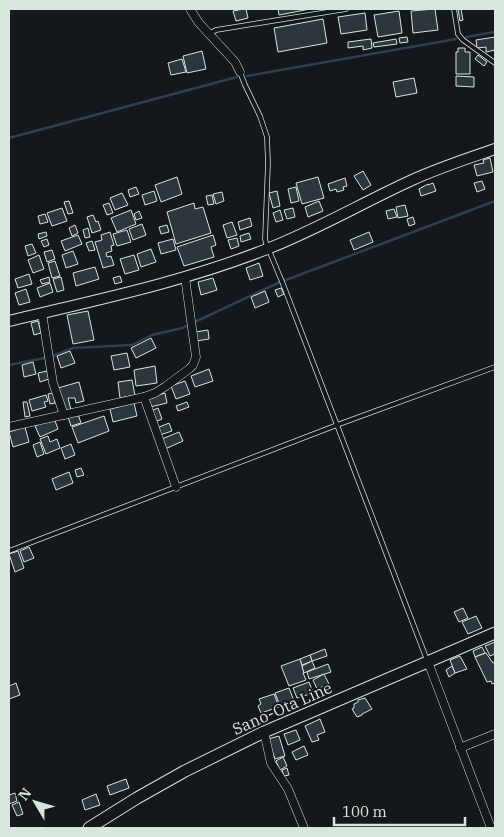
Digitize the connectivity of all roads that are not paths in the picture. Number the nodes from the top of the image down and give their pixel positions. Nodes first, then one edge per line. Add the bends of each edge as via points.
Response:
1 (190, 9) edge
2 (346, 9) edge
3 (454, 9) edge
4 (209, 34) junction
5 (495, 63) edge
6 (240, 72) joint
7 (495, 149) edge
8 (269, 248) junction
9 (185, 277) junction
10 (42, 313) junction
11 (9, 321) edge
12 (495, 367) edge
13 (144, 397) junction
14 (64, 415) junction
15 (337, 426) junction
16 (9, 427) edge
17 (176, 487) junction
18 (9, 551) edge
19 (495, 633) edge
20 (428, 662) junction
21 (264, 732) junction
22 (495, 734) edge
23 (460, 748) junction
24 (89, 828) edge
25 (304, 828) edge
26 (491, 828) edge

1 - 4 street
2 - 4 lane via 216,30
3 - 5 lane via 458,34
4 - 6 street via 230,55
6 - 8 lane via 267,137 265,238
7 - 8 street via 449,164
8 - 9 street
8 - 15 lane
9 - 10 street
9 - 13 street via 196,357 189,369
10 - 11 street
10 - 14 street via 53,383
12 - 15 lane
13 - 14 street
13 - 17 street
14 - 16 street
15 - 17 lane
15 - 20 lane
17 - 18 lane
19 - 20 main road, Sano-Ota Line
20 - 21 main road, Sano-Ota Line
20 - 23 street
21 - 24 main road, Sano-Ota Line via 185,771
21 - 25 street via 271,763 288,789
22 - 23 street
23 - 26 street

